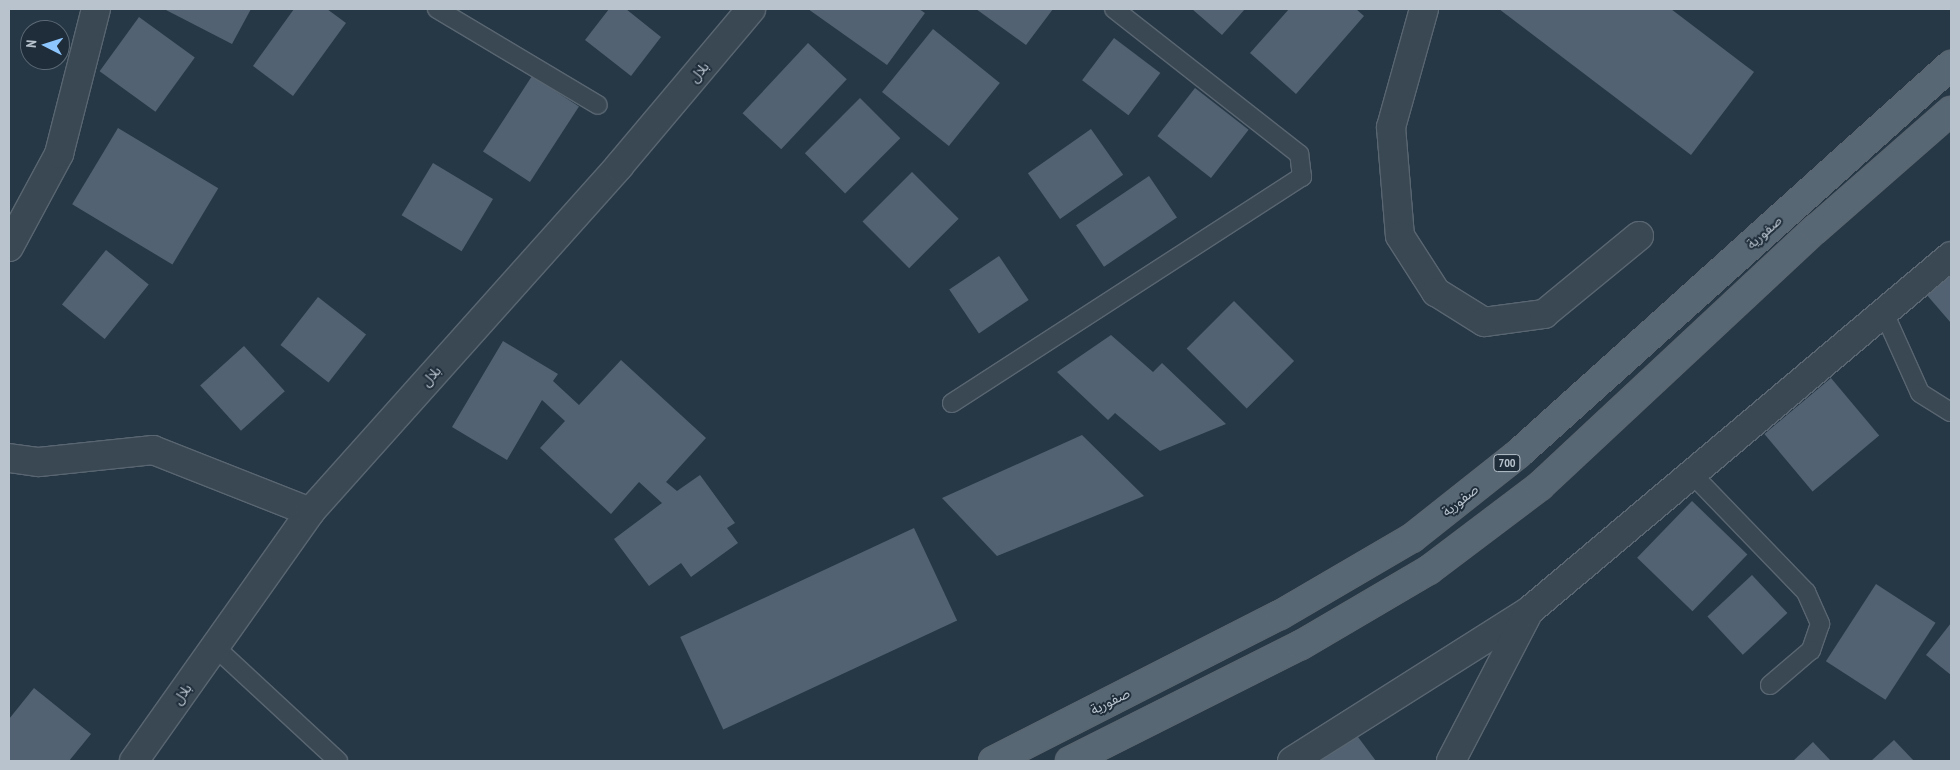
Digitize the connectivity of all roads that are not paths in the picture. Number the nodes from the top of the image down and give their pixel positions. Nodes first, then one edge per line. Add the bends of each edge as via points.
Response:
1 (96, 9) edge
2 (437, 9) edge
3 (751, 9) edge
4 (1114, 9) edge
5 (1424, 9) edge
6 (1951, 65) edge
7 (598, 105) dead end
8 (1951, 112) edge
9 (1639, 236) dead end
10 (9, 247) edge
11 (1951, 256) edge
12 (1886, 315) junction
13 (952, 403) dead end
14 (1951, 412) edge
15 (11, 461) edge
16 (1693, 475) junction
17 (310, 512) junction
18 (1529, 611) junction
19 (215, 648) junction
20 (1770, 685) dead end
21 (134, 761) edge
22 (338, 761) edge
23 (993, 761) edge
24 (1070, 761) edge
25 (1292, 761) edge
26 (1451, 761) edge

1 - 10 street via 59,154
2 - 7 lane
3 - 17 street, بلال via 619,166
4 - 13 lane via 1299,154 1302,177
5 - 9 street via 1391,127 1400,236 1436,292 1484,322 1544,314
6 - 23 main road, صفورية / 700 via 1518,454 1412,538 1280,614
8 - 24 main road via 1816,229 1540,486 1429,570 1301,645
11 - 12 street
12 - 14 lane via 1920,393
12 - 16 street
15 - 17 street via 39,462 153,450
16 - 18 street
16 - 20 lane via 1806,592 1820,624 1811,650
17 - 19 street, بلال
18 - 25 street
18 - 26 street
19 - 21 street, بلال
19 - 22 lane

